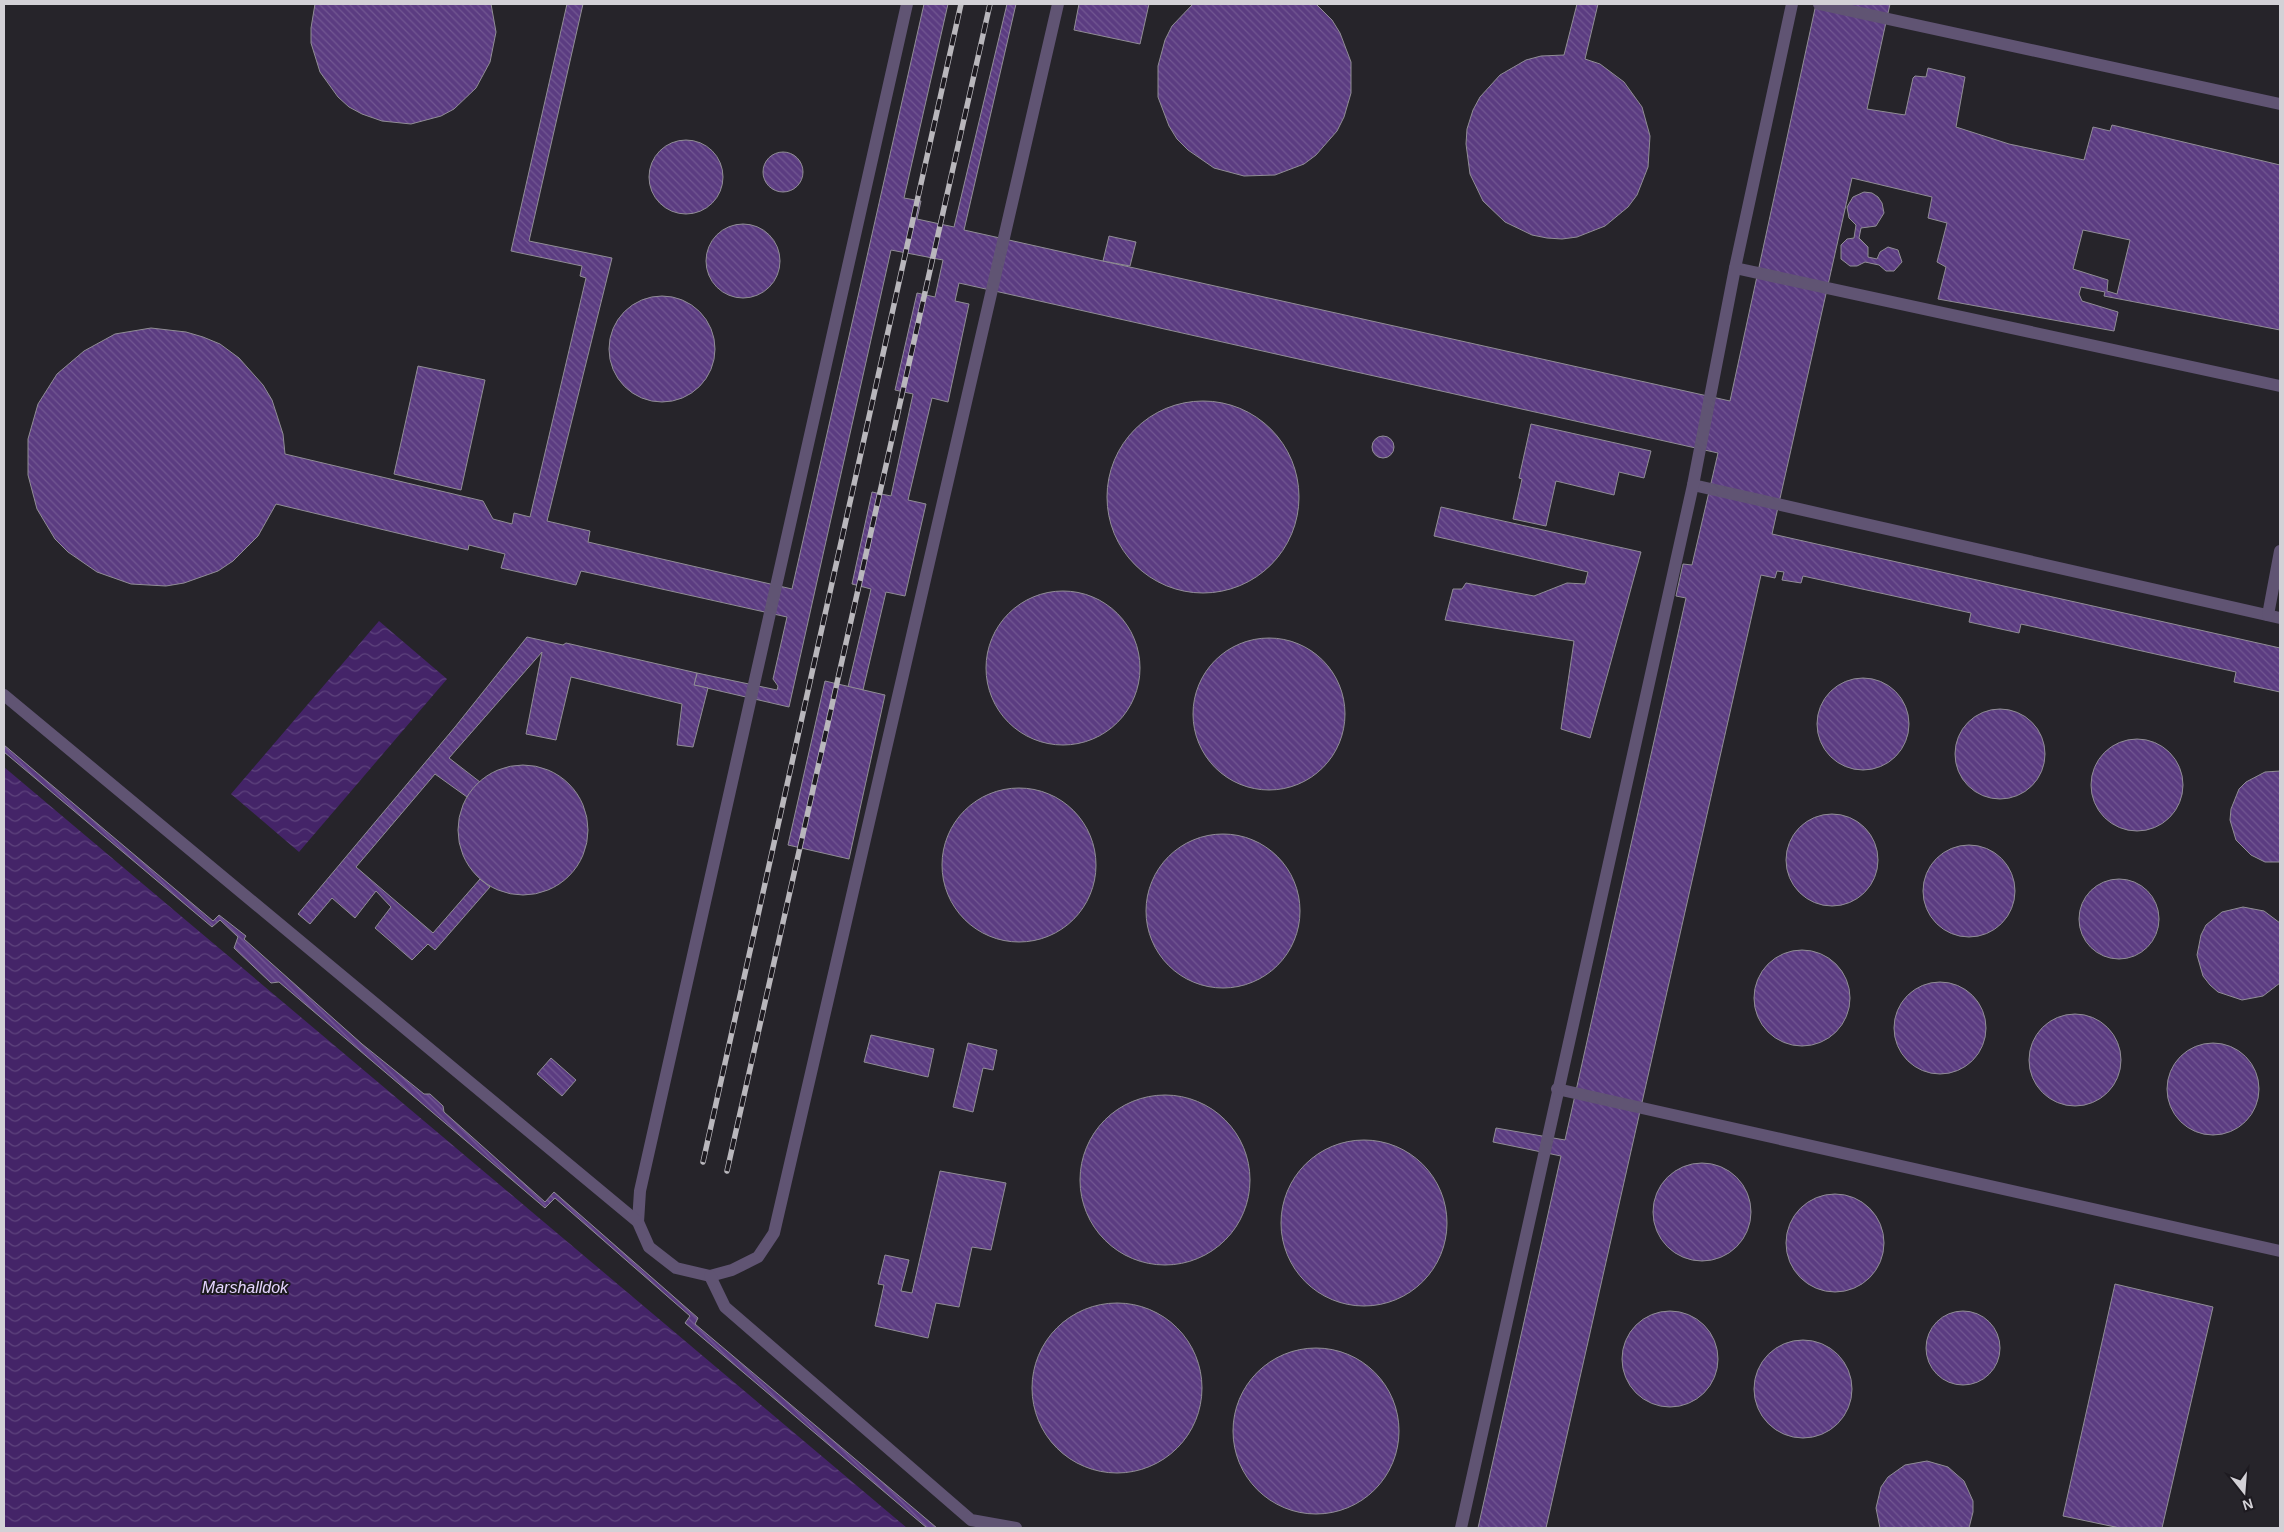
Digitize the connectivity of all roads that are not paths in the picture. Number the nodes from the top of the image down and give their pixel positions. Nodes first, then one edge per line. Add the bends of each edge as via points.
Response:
1 (907, 4) edge
2 (1058, 4) edge
3 (1792, 4) edge
4 (1819, 4) edge
5 (2280, 104) edge
6 (1735, 268) junction
7 (2280, 386) edge
8 (1693, 485) junction
9 (2280, 551) edge
10 (2274, 616) edge
11 (4, 695) edge
12 (1558, 1089) junction
13 (638, 1222) junction
14 (2280, 1251) edge
15 (710, 1276) junction
16 (1016, 1528) edge
17 (1461, 1528) edge

1 - 13 lane via 640,1191
2 - 15 lane via 774,1233 758,1257 732,1270
3 - 6 lane
4 - 5 lane
6 - 7 lane
6 - 8 lane
8 - 10 lane
8 - 12 lane
9 - 10 lane
11 - 13 lane
12 - 14 lane
12 - 17 lane
13 - 15 lane via 649,1247 676,1268
15 - 16 lane via 725,1307 971,1520

